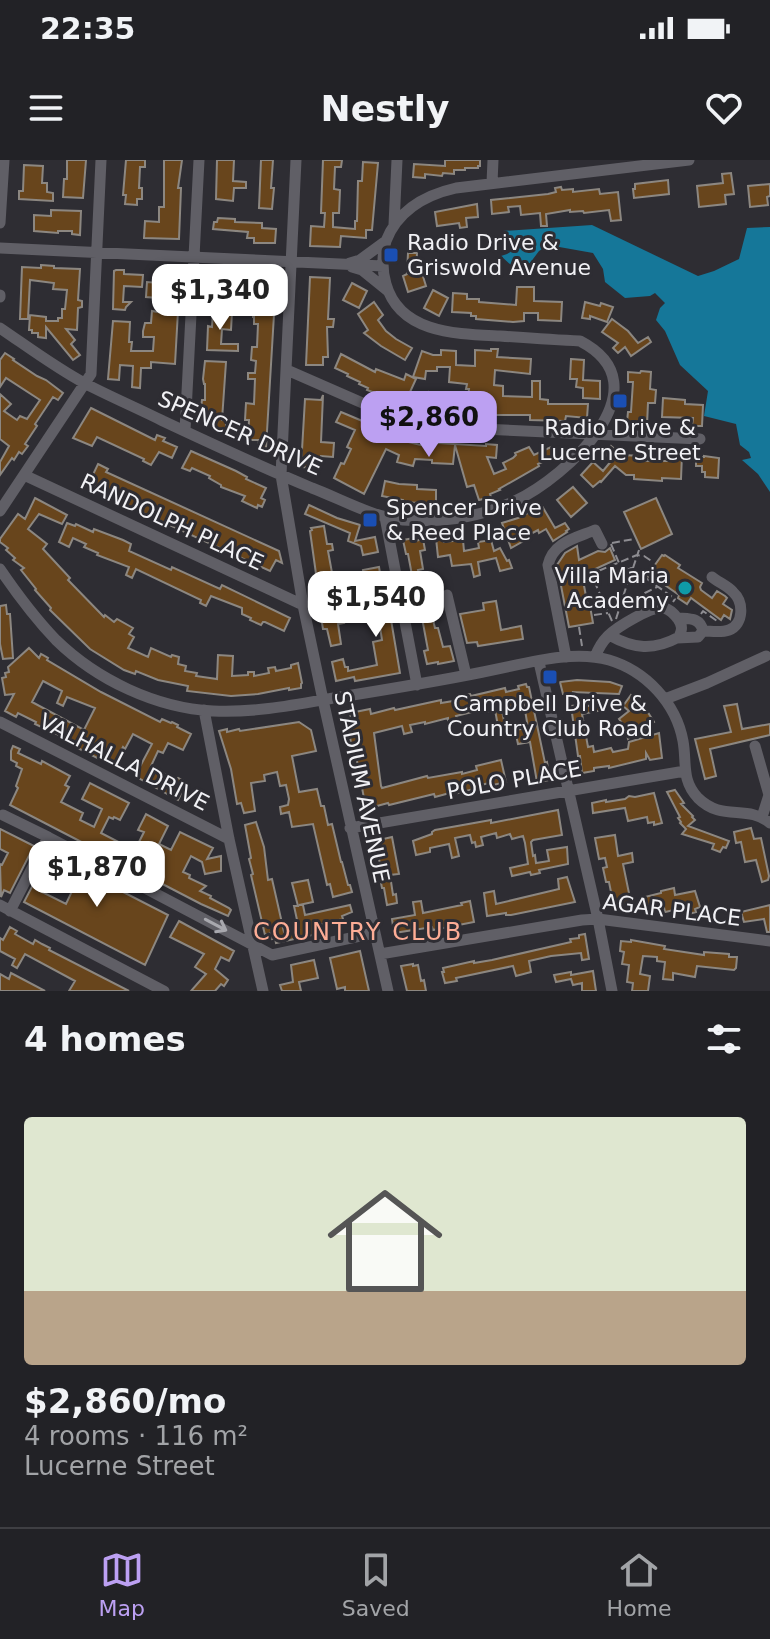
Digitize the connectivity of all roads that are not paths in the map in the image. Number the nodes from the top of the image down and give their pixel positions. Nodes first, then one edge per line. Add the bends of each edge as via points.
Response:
1 (4, 160) edge
2 (101, 160) edge
3 (199, 160) edge
4 (296, 160) edge
5 (397, 160) edge
6 (493, 160) edge
7 (689, 160) edge
8 (590, 165) edge
9 (492, 183) junction
10 (0, 223) edge
11 (394, 225) junction
12 (387, 240) junction
13 (0, 248) edge
14 (96, 252) junction
15 (194, 257) junction
16 (291, 262) junction
17 (344, 264) junction
18 (383, 266) junction
19 (388, 291) junction
20 (0, 328) edge
21 (287, 370) junction
22 (84, 383) junction
23 (185, 431) junction
24 (596, 433) junction
25 (700, 439) dead end
26 (24, 475) junction
27 (281, 475) junction
28 (0, 511) edge
29 (385, 517) junction
30 (606, 543) road end
31 (0, 569) edge
32 (712, 577) dead end
33 (447, 595) dead end
34 (303, 605) junction
35 (673, 614) junction
36 (703, 631) junction
37 (609, 635) junction
38 (677, 638) junction
39 (766, 656) dead end
40 (566, 657) junction
41 (589, 657) junction
42 (539, 662) junction
43 (466, 675) junction
44 (417, 685) junction
45 (665, 699) junction
46 (323, 700) junction
47 (204, 710) junction
48 (0, 722) edge
49 (755, 746) dead end
50 (685, 771) junction
51 (568, 791) junction
52 (769, 795) edge
53 (3, 815) dead end
54 (766, 820) edge
55 (350, 828) junction
56 (48, 837) junction
57 (229, 839) junction
58 (5, 908) edge
59 (598, 919) junction
60 (374, 933) junction
61 (770, 941) edge
62 (251, 944) junction
63 (380, 954) junction
64 (164, 991) edge
65 (263, 991) edge
66 (388, 991) edge
67 (612, 991) edge

1 - 10 street
2 - 14 street
3 - 15 street
4 - 16 street, STADIUM AVENUE
5 - 11 street
6 - 9 street
7 - 8 street
8 - 9 street
9 - 11 street via 422,199
11 - 12 street
12 - 17 street via 360,260
12 - 18 street
13 - 14 street
14 - 15 street
14 - 22 street via 91,374
15 - 16 street
15 - 23 street
16 - 17 street
16 - 21 street, STADIUM AVENUE
17 - 18 street
17 - 19 street, SPENCER DRIVE via 362,270
18 - 19 street
19 - 24 street, SPENCER DRIVE via 400,309 434,330 590,346 611,371 614,390
20 - 22 street, SPENCER DRIVE
21 - 24 street via 415,426
21 - 27 street, STADIUM AVENUE
22 - 23 street, SPENCER DRIVE
22 - 26 street
23 - 27 street, SPENCER DRIVE
24 - 25 street
24 - 29 street, SPENCER DRIVE via 552,479 499,507 441,520
26 - 28 street
26 - 34 street, RANDOLPH PLACE
27 - 29 street, SPENCER DRIVE
27 - 34 street, STADIUM AVENUE
29 - 44 street
30 - 40 street via 595,530 558,546 550,557
31 - 47 street via 34,616 82,662 151,698
32 - 36 street via 734,592 741,613 735,626 725,631
33 - 43 street
34 - 46 street, STADIUM AVENUE
35 - 36 street via 700,622
35 - 37 street via 660,608
35 - 38 street via 682,631
36 - 38 street via 698,637
37 - 38 street via 640,647
37 - 41 street
39 - 45 street
40 - 41 street
40 - 42 street
41 - 45 street via 636,672
42 - 43 street
42 - 51 street
43 - 44 street
44 - 46 street
45 - 50 street via 683,739
46 - 47 street via 259,710
46 - 55 street, STADIUM AVENUE
47 - 57 street
48 - 57 street, VALHALLA DRIVE
49 - 52 street
50 - 51 street, POLO PLACE
50 - 54 street via 691,789 712,808
51 - 55 street, POLO PLACE
51 - 59 street
52 - 54 street
53 - 56 street
55 - 60 street, STADIUM AVENUE
56 - 58 street
56 -> 62 street
57 - 62 street
58 - 64 street
59 - 61 street, AGAR PLACE
59 - 63 street, AGAR PLACE
59 - 67 street
60 - 62 street via 272,955
60 - 63 street, STADIUM AVENUE
62 - 65 street
63 - 66 street, STADIUM AVENUE

